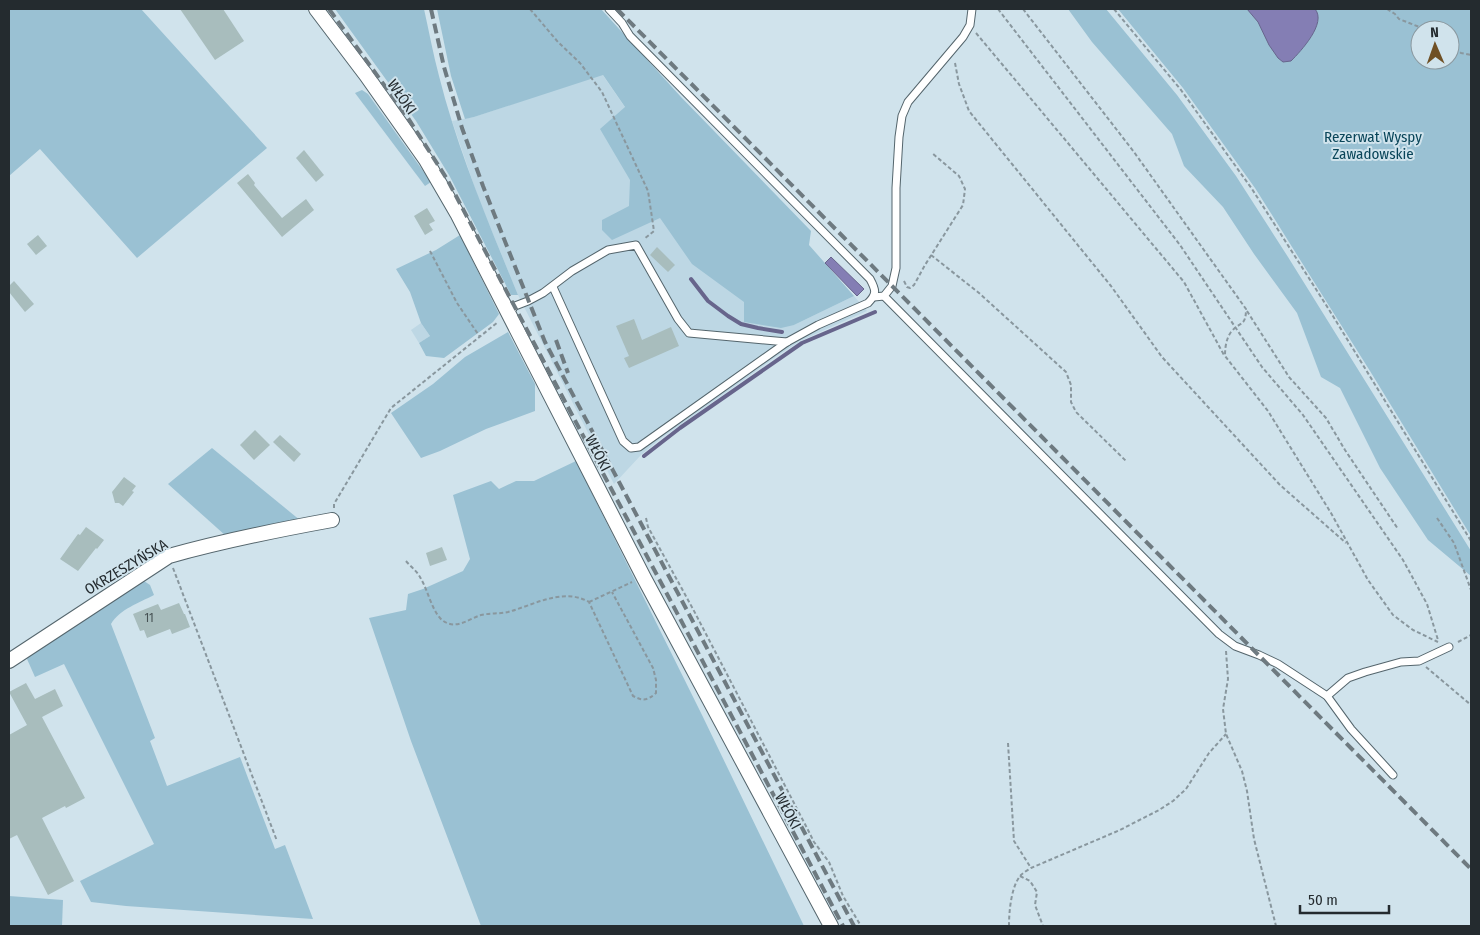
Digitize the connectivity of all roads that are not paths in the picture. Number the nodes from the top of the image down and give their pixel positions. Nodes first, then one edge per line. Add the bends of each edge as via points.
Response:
1 (316, 9) edge
2 (609, 9) edge
3 (972, 9) edge
4 (553, 286) junction
5 (884, 296) junction
6 (874, 297) junction
7 (508, 314) junction
8 (787, 342) junction
9 (332, 520) road end
10 (1449, 647) road end
11 (9, 661) edge
12 (1327, 696) junction
13 (1393, 775) dead end
14 (830, 926) edge

1 - 7 street, WŁÓKI via 429,166
2 - 6 lane via 630,36 870,279 875,288
3 - 5 lane via 970,25 963,37 908,102 902,116 898,137 896,268 892,286
4 - 7 lane via 515,306
4 - 8 lane via 608,250 636,246 689,333
4 - 8 lane via 623,441 631,448 639,447
5 - 6 lane
5 - 12 lane via 1225,639 1278,664
6 - 8 lane via 868,303
7 - 14 street, WŁÓKI via 644,578
9 - 11 street, OKRZESZYŃSKA via 169,556
10 - 12 lane via 1419,661 1401,662 1348,678
12 - 13 lane via 1351,729

